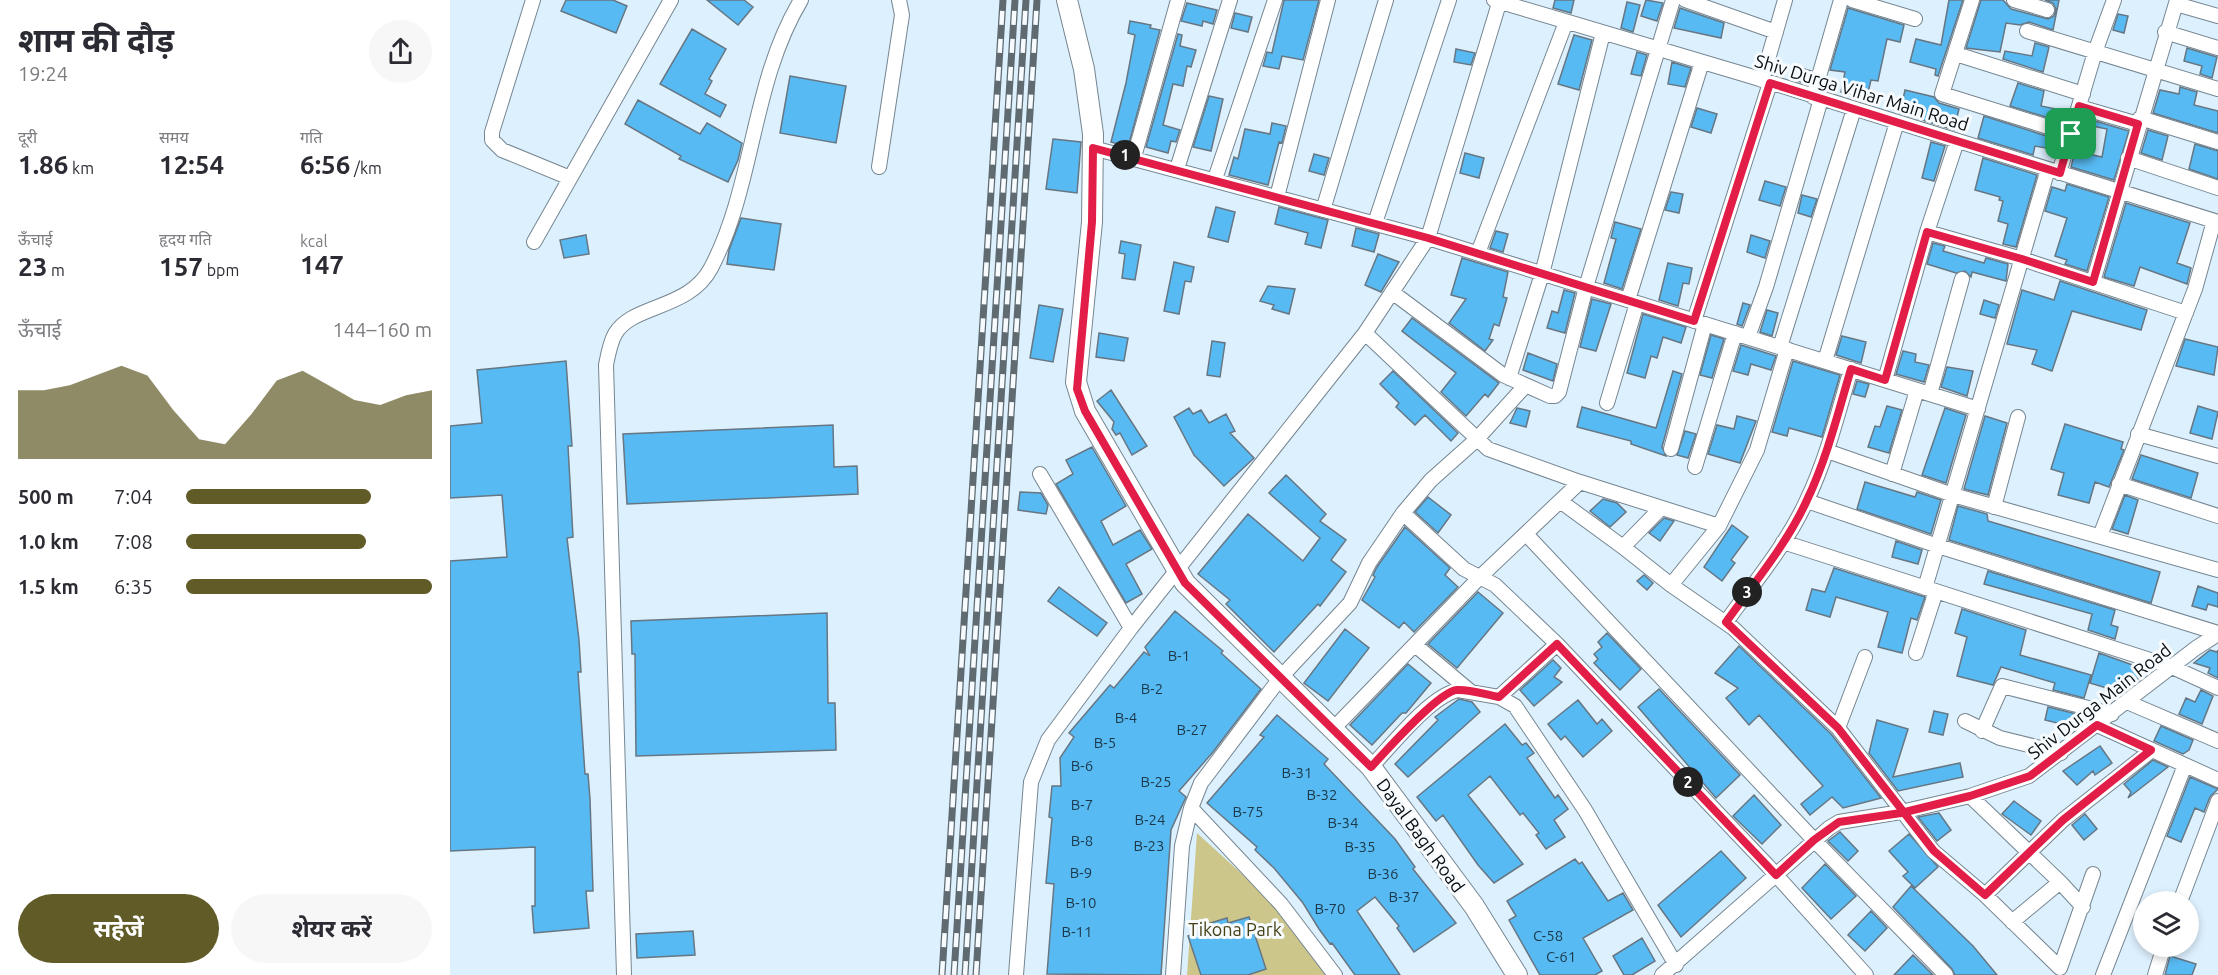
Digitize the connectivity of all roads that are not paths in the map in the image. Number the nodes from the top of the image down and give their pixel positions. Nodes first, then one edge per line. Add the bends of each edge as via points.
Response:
1 (533, 0) edge
2 (671, 0) edge
3 (801, 0) edge
4 (899, 0) edge
5 (1067, 0) edge
6 (1178, 0) edge
7 (1230, 0) edge
8 (1275, 0) edge
9 (1329, 0) edge
10 (1386, 0) edge
11 (1449, 0) edge
12 (1673, 0) edge
13 (1686, 0) edge
14 (1785, 0) edge
15 (1841, 0) edge
16 (1852, 0) edge
17 (1972, 0) edge
18 (2014, 0) edge
19 (2114, 0) edge
20 (1498, 1) edge
21 (2176, 2) edge
22 (2047, 10) dead end
23 (2218, 16) edge
24 (1915, 19) dead end
25 (1566, 22) junction
26 (2027, 31) dead end
27 (1776, 32) junction
28 (2165, 32) junction
29 (1603, 33) junction
30 (1659, 48) junction
31 (2218, 48) edge
32 (2095, 52) junction
33 (1956, 54) junction
34 (1702, 62) junction
35 (2154, 70) junction
36 (1766, 82) junction
37 (2218, 88) edge
38 (1817, 98) junction
39 (2081, 100) junction
40 (1854, 109) junction
41 (2139, 121) junction
42 (1897, 122) junction
43 (2071, 134) junction
44 (1957, 141) junction
45 (2218, 142) edge
46 (1093, 148) junction
47 (1134, 157) junction
48 (2128, 158) junction
49 (879, 167) dead end
50 (1177, 169) junction
51 (2054, 171) junction
52 (570, 178) junction
53 (1215, 179) junction
54 (2218, 188) edge
55 (2118, 191) junction
56 (1277, 197) junction
57 (1323, 210) junction
58 (2216, 221) edge
59 (1375, 223) junction
60 (1927, 232) junction
61 (1428, 238) junction
62 (534, 242) dead end
63 (1478, 253) junction
64 (2022, 259) junction
65 (1542, 274) junction
66 (1962, 279) dead end
67 (2093, 282) junction
68 (1586, 287) junction
69 (1392, 292) junction
70 (1633, 301) junction
71 (2186, 313) junction
72 (1700, 322) junction
73 (1365, 333) junction
74 (1741, 335) junction
75 (1784, 348) junction
76 (1826, 361) junction
77 (1851, 369) junction
78 (1509, 378) junction
79 (1885, 380) junction
80 (1525, 386) junction
81 (1924, 392) junction
82 (1607, 403) dead end
83 (1978, 409) junction
84 (2018, 417) dead end
85 (2138, 434) junction
86 (1476, 440) junction
87 (1671, 449) dead end
88 (1827, 451) junction
89 (2218, 456) edge
90 (1695, 467) dead end
91 (1040, 474) dead end
92 (1892, 474) junction
93 (1580, 482) junction
94 (2119, 484) junction
95 (1953, 495) junction
96 (1560, 501) junction
97 (1807, 501) junction
98 (1994, 507) junction
99 (1661, 508) junction
100 (1403, 513) junction
101 (2218, 516) edge
102 (1719, 526) junction
103 (1526, 534) junction
104 (2100, 536) junction
105 (1782, 542) junction
106 (1938, 546) junction
107 (1623, 547) junction
108 (1178, 568) junction
109 (2218, 570) edge
110 (1480, 577) junction
111 (1671, 585) junction
112 (1931, 590) junction
113 (1726, 622) junction
114 (1131, 628) junction
115 (2218, 633) edge
116 (1557, 644) junction
117 (1415, 645) junction
118 (1916, 653) dead end
119 (1864, 657) dead end
120 (2172, 667) junction
121 (1281, 677) junction
122 (2218, 688) edge
123 (1472, 692) junction
124 (1499, 697) junction
125 (2127, 702) junction
126 (2112, 714) junction
127 (1965, 722) dead end
128 (2097, 725) junction
129 (1838, 728) junction
130 (1333, 729) junction
131 (1982, 731) junction
132 (2218, 741) edge
133 (2151, 750) junction
134 (2061, 753) junction
135 (2185, 765) junction
136 (1371, 767) junction
137 (2218, 780) edge
138 (1970, 796) junction
139 (2218, 801) edge
140 (1191, 808) junction
141 (1901, 813) junction
142 (1814, 840) junction
143 (2029, 852) junction
144 (2093, 874) dead end
145 (1776, 875) junction
146 (2060, 882) junction
147 (2184, 891) edge
148 (1985, 895) junction
149 (2083, 907) junction
150 (2012, 922) junction
151 (2161, 957) edge
152 (1676, 965) junction
153 (624, 975) edge
154 (1016, 975) edge
155 (1173, 975) edge
156 (1335, 975) edge
157 (1516, 975) edge
158 (1662, 975) edge
159 (1866, 975) edge
160 (1946, 975) edge
161 (2103, 975) edge
162 (2155, 975) edge

1 - 52 street via 492,140 502,150
2 - 52 street
3 - 153 street via 773,59 736,200 710,270 682,298 626,321 615,333 606,365
4 - 49 street via 902,15
5 - 46 street, Dayal Bagh Road via 1084,69
6 - 47 street
7 - 50 street
8 - 53 street
9 - 56 street
10 - 57 street
11 - 59 street
12 - 30 street
13 - 27 street
14 - 27 street
15 - 38 street
16 - 24 street
17 - 33 street
18 - 22 street
19 - 32 street
20 - 25 street, Shiv Durga Vihar Main Road
20 - 61 street
21 - 23 street
21 - 28 street
25 - 29 street, Shiv Durga Vihar Main Road
25 - 63 street
26 - 32 street
27 - 36 street
28 - 31 street
28 - 35 street
29 - 30 street, Shiv Durga Vihar Main Road
29 - 65 street
30 - 34 street, Shiv Durga Vihar Main Road
30 - 68 street
32 - 35 street
32 - 39 street
33 - 39 street
33 - 43 street via 1942,91 1945,96
34 - 36 street, Shiv Durga Vihar Main Road
34 - 70 street
35 - 37 street
35 - 41 street
36 - 38 street, Shiv Durga Vihar Main Road
36 - 72 street
38 - 40 street, Shiv Durga Vihar Main Road
38 - 74 street via 1766,287
39 - 41 street
39 - 43 street
40 - 42 street, Shiv Durga Vihar Main Road
40 - 75 street
41 - 45 street
41 - 48 street
42 - 44 street, Shiv Durga Vihar Main Road
42 - 76 street
43 - 51 street
44 - 51 street, Shiv Durga Vihar Main Road
44 - 60 street
46 - 47 street
46 - 108 street, Dayal Bagh Road via 1092,222 1077,389 1085,411
47 - 50 street
48 - 54 street
48 - 55 street
50 - 53 street
51 - 55 street, Shiv Durga Vihar Main Road
51 - 64 street
52 - 62 street
53 - 56 street
55 - 58 street, Shiv Durga Vihar Main Road
55 - 67 street
56 - 57 street
57 - 59 street
58 - 71 street
59 - 61 street
60 - 64 street
60 - 79 street
61 - 63 street
61 - 69 street
63 - 65 street
64 - 67 street
64 - 83 street
65 - 68 street
65 - 78 street
66 - 81 street
67 - 71 street
68 - 70 street
68 - 80 street via 1559,392 1550,396
69 - 73 street
69 - 78 street
70 - 72 street
70 - 82 street
71 - 85 street
72 - 74 street
72 - 87 street
73 - 86 street via 1458,418
73 - 108 street
74 - 75 street
74 - 90 street
75 - 76 street
75 - 102 street via 1757,450
76 - 77 street
77 - 79 street
77 - 88 street
78 - 80 street
79 - 81 street
80 - 86 street
81 - 83 street
81 - 92 street
83 - 95 street
84 - 98 street
85 - 89 street
85 - 94 street
86 - 93 street via 1488,449
86 - 100 street via 1431,480
88 - 92 street
88 - 97 street
91 - 114 street
92 - 95 street
93 - 96 street
93 - 99 street
94 - 101 street
94 - 104 street
95 - 98 street
95 - 106 street
96 - 103 street
96 - 107 street
97 - 105 street
97 - 106 street
98 - 104 street
99 - 102 street
99 - 107 street
100 - 110 street via 1464,569
100 - 121 street via 1369,563 1350,603
102 - 111 street
103 - 110 street
103 - 142 street
104 - 109 street
105 - 112 street
105 - 113 street
106 - 112 street
106 - 115 street
107 - 111 street
108 - 114 street
108 - 121 street, Dayal Bagh Road via 1195,593
110 - 116 street via 1495,585
110 - 117 street
111 - 113 street
112 - 118 street
112 - 120 street
113 - 129 street
114 - 154 street via 1048,740 1031,782
115 - 120 street, Shiv Durga Main Road
116 - 124 street
116 - 145 street
117 - 123 street
117 - 130 street
119 - 129 street
120 - 122 street
120 - 125 street, Shiv Durga Main Road
121 - 130 street, Dayal Bagh Road
121 - 140 street via 1201,783
123 - 124 street
123 - 136 street via 1458,690 1447,694
124 - 152 street via 1519,710
125 - 126 street, Shiv Durga Main Road
125 - 132 street
126 - 128 street, Shiv Durga Main Road
126 - 131 street via 2001,686
127 - 131 street
128 - 133 street
128 - 134 street, Shiv Durga Main Road
129 - 141 street
130 - 136 street, Dayal Bagh Road
131 - 134 street
133 - 135 street
133 - 143 street
134 - 138 street, Shiv Durga Main Road via 2030,776
135 - 137 street
135 - 161 street
136 - 157 street, Dayal Bagh Road via 1474,906
138 - 141 street, Shiv Durga Main Road
138 - 143 street
139 - 147 street
140 - 155 street via 1182,846
140 - 156 street via 1281,904
141 - 142 street, Shiv Durga Main Road via 1839,822
141 - 148 street via 1934,851
142 - 145 street, Shiv Durga Main Road
142 - 160 street
143 - 146 street
143 - 148 street
144 - 149 street
145 - 152 street, Shiv Durga Main Road
145 - 159 street
146 - 149 street
146 - 150 street
148 - 150 street
149 - 150 street via 2060,968
151 - 162 street
152 - 158 street, Shiv Durga Main Road

